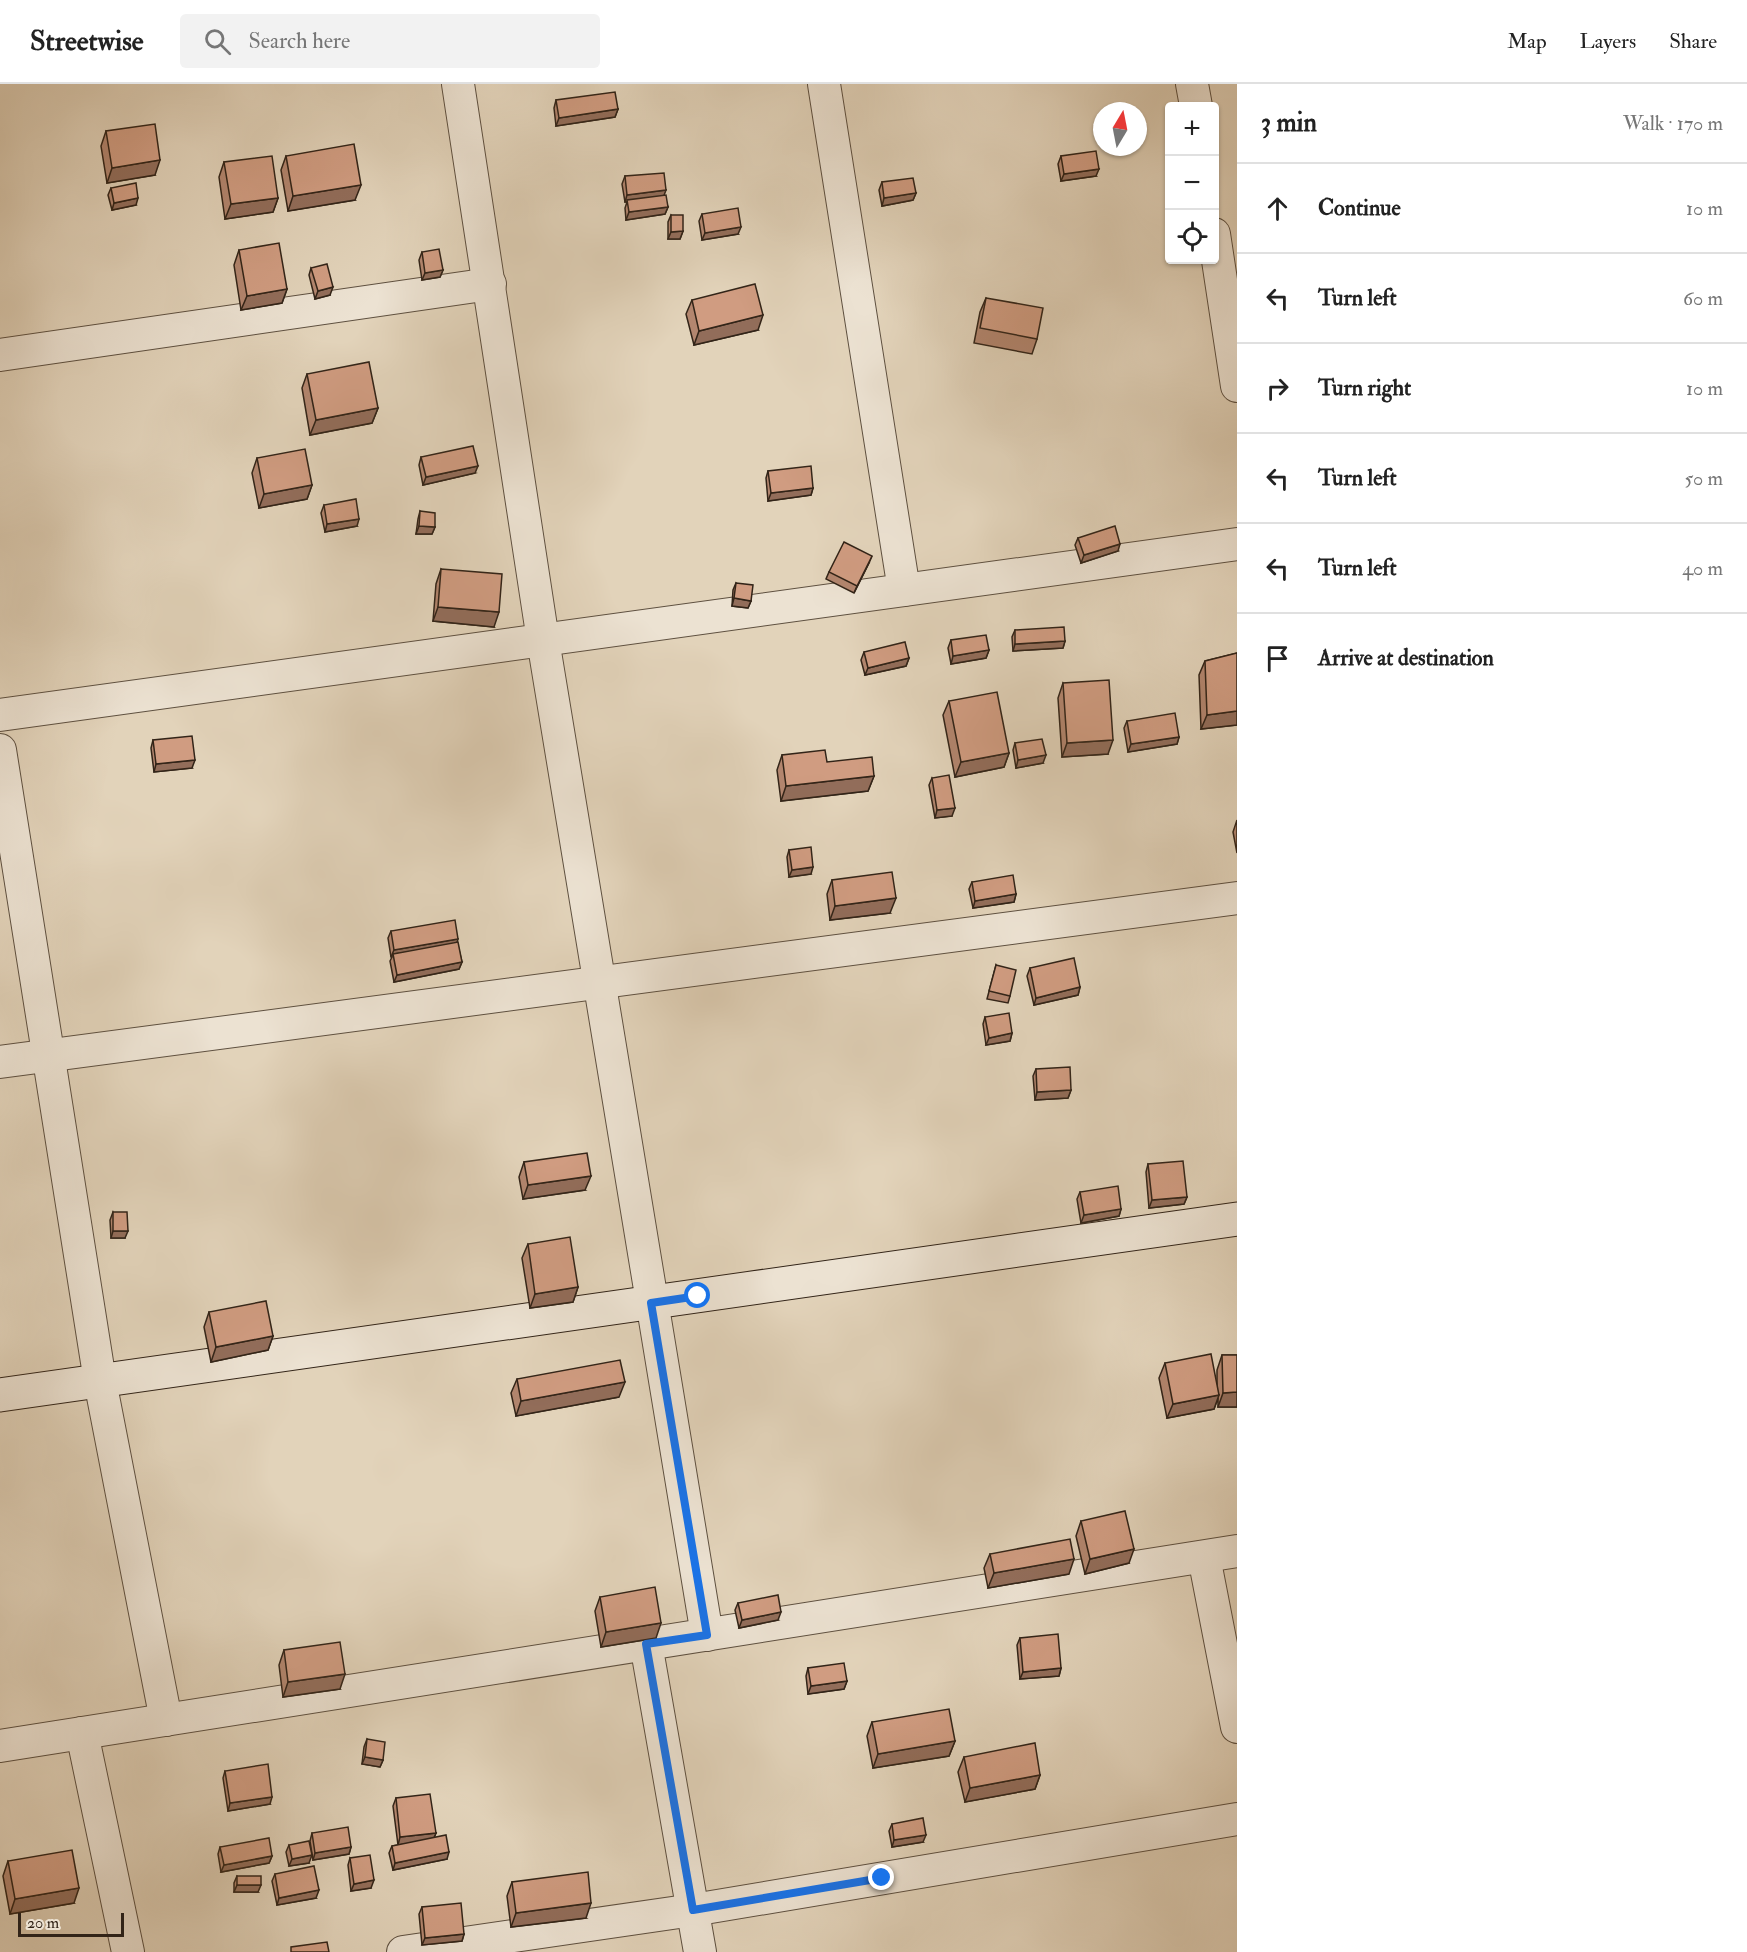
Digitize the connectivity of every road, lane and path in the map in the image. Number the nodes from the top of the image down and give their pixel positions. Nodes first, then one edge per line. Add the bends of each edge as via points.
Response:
1 (458, 84) edge
2 (824, 84) edge
3 (1192, 84) edge
4 (1195, 102) edge
5 (1219, 262) edge
6 (490, 284) junction
7 (0, 356) edge
8 (1237, 386) edge
9 (1237, 544) edge
10 (904, 590) junction
11 (543, 640) junction
12 (0, 715) edge
13 (0, 750) edge
14 (1237, 898) edge
15 (600, 982) junction
16 (50, 1055) junction
17 (0, 1062) edge
18 (1237, 1219) edge
19 (651, 1303) junction
20 (100, 1381) junction
21 (0, 1395) edge
22 (1237, 1551) edge
23 (1204, 1557) junction
24 (707, 1635) junction
25 (646, 1644) junction
26 (166, 1720) junction
27 (1237, 1727) edge
28 (82, 1733) junction
29 (0, 1746) edge
30 (1237, 1819) edge
31 (693, 1910) junction
32 (128, 1952) edge
33 (404, 1952) edge
34 (700, 1952) edge

1 - 6 street
2 - 10 street
3 - 4 street
5 - 8 street
6 - 7 street
6 - 11 street
9 - 10 street
10 - 11 street
11 - 12 street
11 - 15 street
13 - 16 street
14 - 15 street
15 - 16 street
15 - 19 street
16 - 17 street
16 - 20 street
18 - 19 street
19 - 20 street
19 - 24 street
20 - 21 street
20 - 26 street
22 - 23 street
23 - 24 street
23 - 27 street
24 - 25 street
25 - 26 street
25 - 31 street
26 - 28 street
28 - 29 street
28 - 32 street
30 - 31 street
31 - 33 street
31 - 34 street

